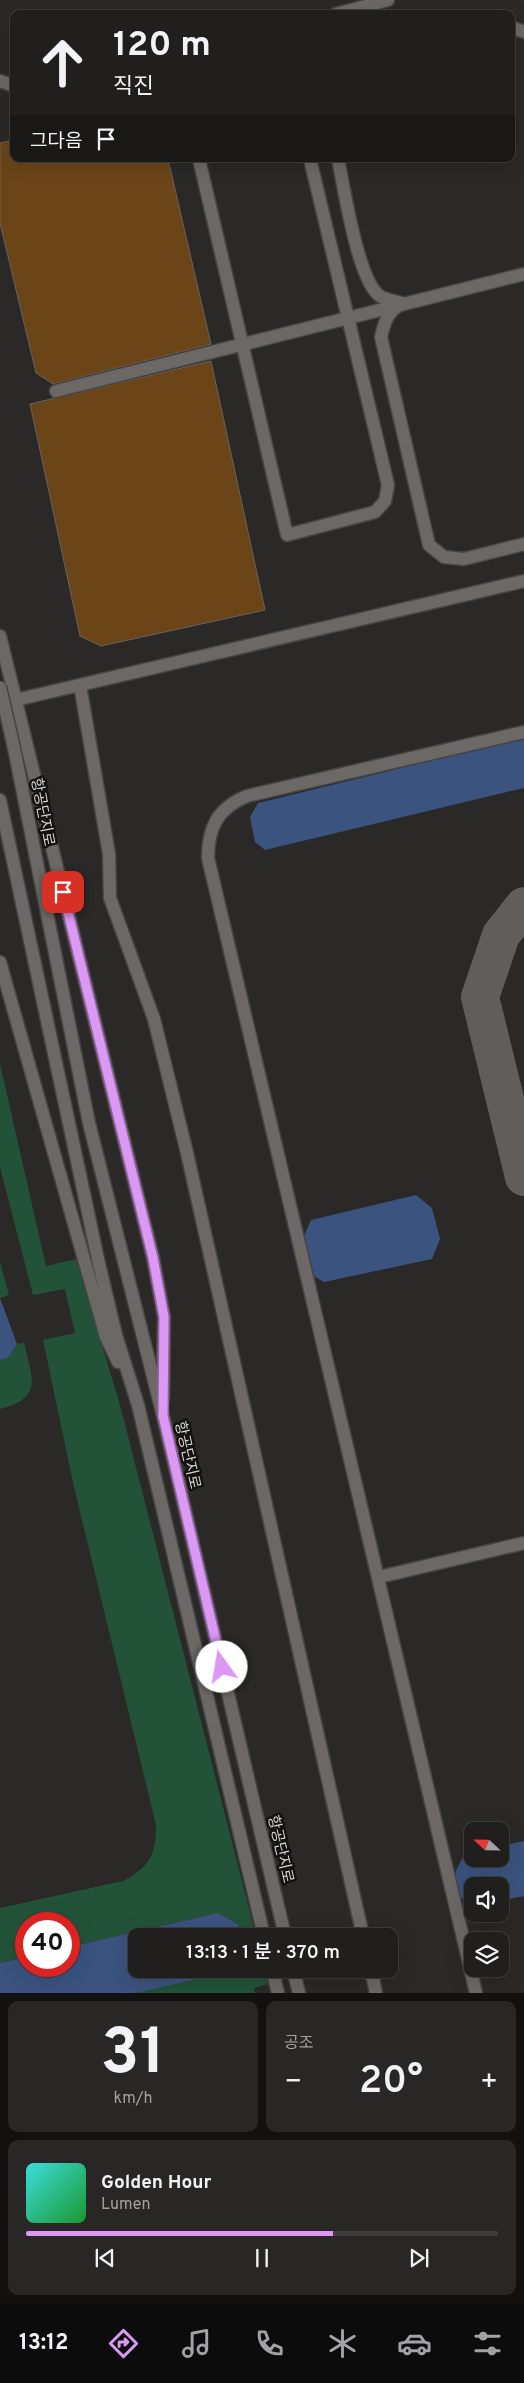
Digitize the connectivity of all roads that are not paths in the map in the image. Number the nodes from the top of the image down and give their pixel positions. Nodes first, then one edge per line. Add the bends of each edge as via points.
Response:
1 (388, 0) edge
2 (351, 10) edge
3 (200, 162) edge
4 (311, 162) edge
5 (339, 162) edge
6 (524, 274) edge
7 (402, 303) junction
8 (348, 317) junction
9 (242, 344) junction
10 (56, 391) dead end
11 (524, 544) edge
12 (524, 581) edge
13 (0, 636) edge
14 (80, 685) junction
15 (0, 687) edge
16 (15, 700) junction
17 (0, 704) edge
18 (524, 732) edge
19 (0, 800) edge
20 (0, 962) edge
21 (93, 1266) junction
22 (163, 1416) junction
23 (524, 1543) edge
24 (379, 1577) junction
25 (262, 1928) edge
26 (283, 1928) edge
27 (361, 1928) edge
28 (274, 1978) edge
29 (295, 1978) edge
30 (372, 1978) edge
31 (278, 1993) edge
32 (299, 1993) edge
33 (376, 1993) edge
34 (476, 1993) edge

1 - 2 street
3 - 9 street
4 - 8 street
5 - 7 street via 361,266 368,283 380,296
6 - 7 street
7 - 8 street
7 - 11 street via 393,309 381,337 429,544 444,557 464,558
8 - 9 street
8 - 9 street via 388,485 385,501 375,512 287,535
9 - 10 street
12 - 14 street
13 - 16 street
14 - 16 street
14 - 27 street via 110,854 110,898 154,1019 187,1153
15 - 22 street, 항공단지로, bridge via 89,1123
16 - 17 street
16 - 22 street via 153,1258 164,1317
18 - 24 street via 247,796 223,810 208,840 208,858
19 - 21 street
20 - 21 street
21 - 25 street via 111,1336 138,1405
22 - 26 street, 항공단지로
23 - 24 street
24 - 34 street
28 - 31 street
29 - 32 street
30 - 33 street

